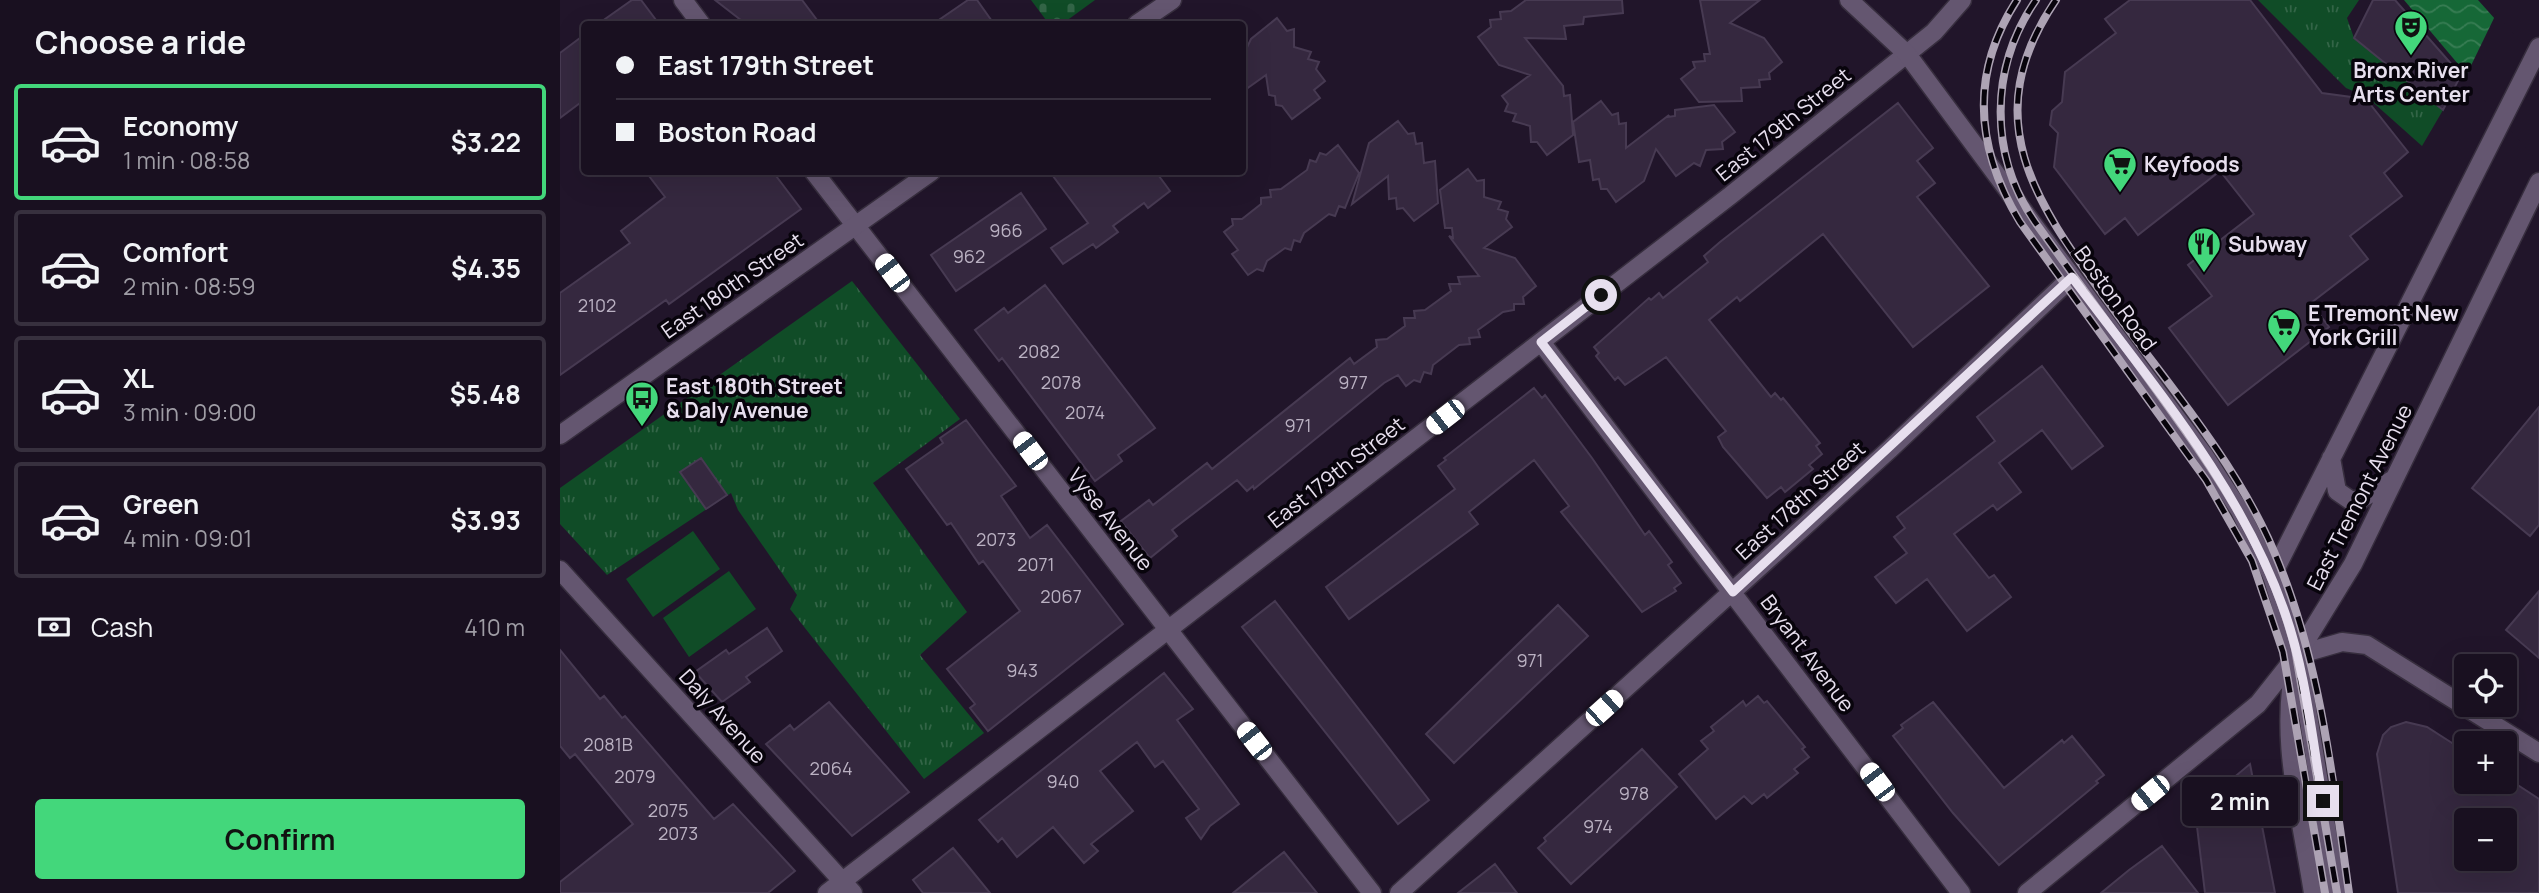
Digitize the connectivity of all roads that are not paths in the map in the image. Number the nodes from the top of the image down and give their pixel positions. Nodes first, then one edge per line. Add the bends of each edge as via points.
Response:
1 (683, 0) edge
2 (1172, 0) edge
3 (1849, 0) edge
4 (1962, 0) edge
5 (699, 21) edge
6 (1142, 21) edge
7 (2539, 47) edge
8 (1907, 54) junction
9 (816, 175) edge
10 (927, 175) edge
11 (2539, 181) edge
12 (855, 225) junction
13 (2072, 277) junction
14 (1541, 342) junction
15 (560, 435) edge
16 (2331, 458) junction
17 (2396, 478) junction
18 (560, 570) edge
19 (2272, 576) junction
20 (1733, 592) junction
21 (1169, 631) junction
22 (2297, 655) junction
23 (2539, 753) edge
24 (848, 887) edge
25 (827, 893) edge
26 (1372, 893) edge
27 (1399, 893) edge
28 (1961, 893) edge
29 (2027, 893) edge
30 (2313, 893) edge
31 (2337, 893) edge

1 - 5 street
2 - 6 street
3 - 8 street, Boston Road
4 - 8 street, East 179th Street
7 - 16 street, East Tremont Avenue
8 - 13 street, Boston Road
8 - 14 street, East 179th Street
9 - 12 street, Vyse Avenue
10 - 12 street, East 180th Street
11 - 17 street, East Tremont Avenue
12 - 15 street, East 180th Street
12 - 21 street, Vyse Avenue
13 - 19 street, Boston Road via 2216,473 2249,526
13 - 20 street, East 178th Street
14 - 20 street, Bryant Avenue
14 - 21 street, East 179th Street
16 - 17 street via 2337,491 2350,500 2360,500
16 - 19 street, East Tremont Avenue
17 - 22 street, East Tremont Avenue via 2346,578
18 - 24 street, Daly Avenue
19 - 22 street, Boston Road
20 - 27 street, East 178th Street
20 - 28 street, Bryant Avenue
21 - 24 street, East 179th Street
21 - 26 street, Vyse Avenue
22 - 23 street via 2342,642 2367,645
22 - 29 street, East Tremont Avenue via 2258,704
22 - 30 street, Boston Road via 2288,705 2288,742
22 - 31 street, Boston Road
24 - 25 street, East 179th Street

